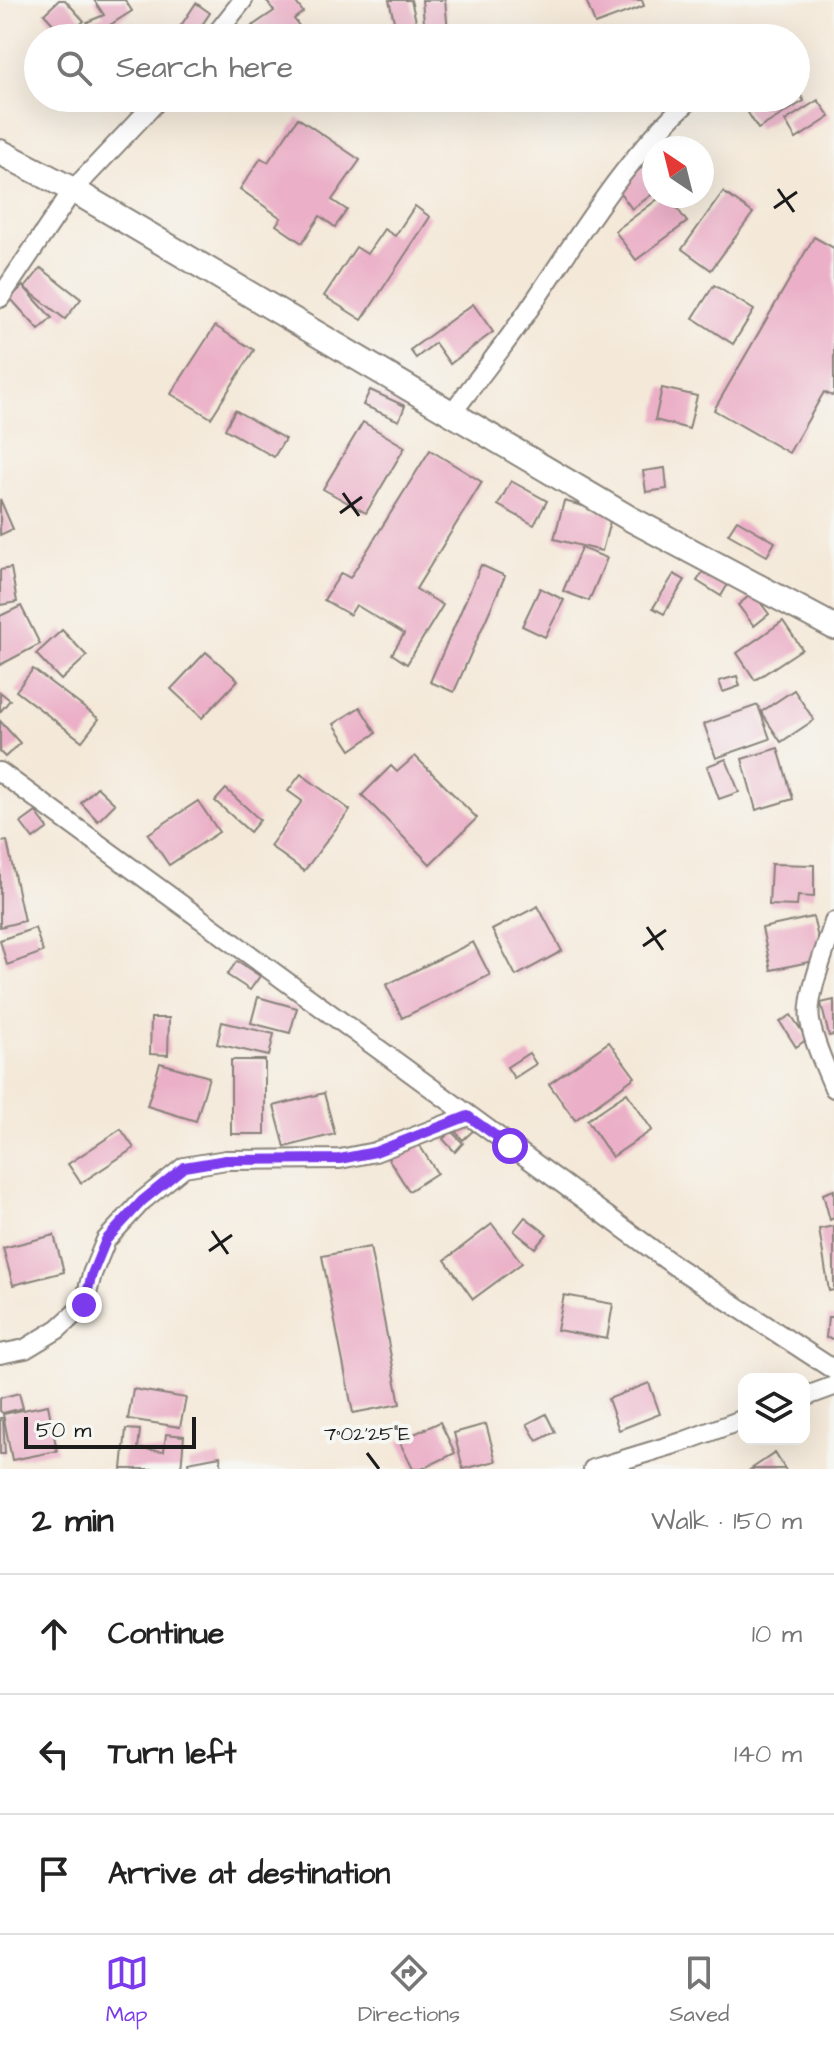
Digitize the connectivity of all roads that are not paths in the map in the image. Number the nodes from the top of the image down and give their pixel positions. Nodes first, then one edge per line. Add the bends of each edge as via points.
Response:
1 (243, 0) edge
2 (224, 24) edge
3 (147, 112) edge
4 (676, 112) edge
5 (0, 152) edge
6 (73, 190) junction
7 (0, 298) edge
8 (452, 413) junction
9 (834, 627) edge
10 (0, 772) edge
11 (834, 922) edge
12 (834, 1088) edge
13 (468, 1116) junction
14 (0, 1354) edge
15 (834, 1370) edge
16 (834, 1386) edge
17 (810, 1395) edge
18 (738, 1421) edge
19 (593, 1469) edge

1 - 2 street
3 - 6 street
4 - 8 street via 608,192
5 - 6 street
6 - 7 street
6 - 8 street
8 - 9 street via 629,518
10 - 13 street
11 - 12 street via 809,1018
13 - 14 street via 375,1152 340,1159 226,1160 184,1167 106,1240 84,1305 25,1349
13 - 15 street via 675,1266
16 - 17 street
18 - 19 street

